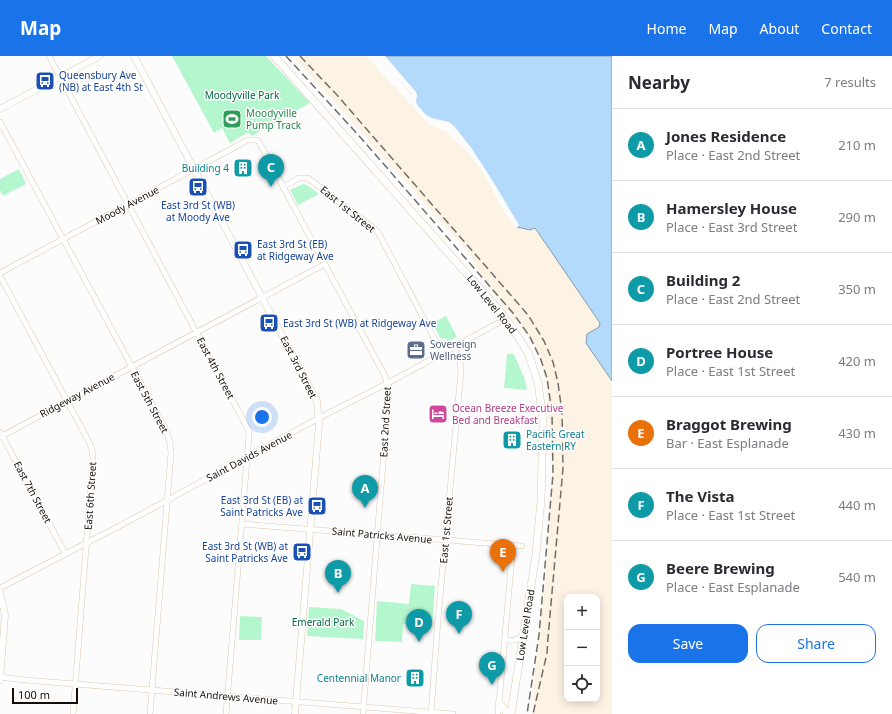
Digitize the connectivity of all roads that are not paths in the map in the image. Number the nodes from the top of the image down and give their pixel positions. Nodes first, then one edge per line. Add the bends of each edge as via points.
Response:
1 (49, 56) edge
2 (100, 56) edge
3 (134, 56) edge
4 (274, 56) edge
5 (60, 78) junction
6 (0, 109) edge
7 (0, 122) edge
8 (255, 140) joint
9 (194, 170) junction
10 (283, 187) junction
11 (128, 205) junction
12 (63, 239) junction
13 (325, 264) junction
14 (0, 275) edge
15 (262, 297) junction
16 (498, 323) dead end
17 (196, 332) junction
18 (454, 347) junction
19 (442, 353) junction
20 (131, 367) junction
21 (388, 383) junction
22 (67, 401) junction
23 (319, 418) junction
24 (1, 435) edge
25 (247, 456) junction
26 (167, 499) junction
27 (242, 524) junction
28 (311, 529) junction
29 (377, 534) junction
30 (445, 540) junction
31 (87, 542) junction
32 (513, 545) junction
33 (522, 546) dead end
34 (65, 553) junction
35 (0, 588) edge
36 (0, 592) edge
37 (524, 635) junction
38 (505, 639) junction
39 (0, 678) edge
40 (75, 684) junction
41 (152, 690) junction
42 (227, 696) junction
43 (296, 702) junction
44 (499, 703) junction
45 (364, 707) junction
46 (431, 713) edge
47 (73, 714) edge
48 (150, 714) edge
49 (226, 714) edge
50 (295, 714) edge
51 (363, 714) edge
52 (453, 714) edge
53 (498, 714) edge
54 (508, 714) edge
55 (511, 714) edge

1 - 5 street, East 4th Street
2 - 5 street
3 - 9 street, East 3rd Street
4 - 37 main road, Low Level Road via 499,310 528,353 538,382 543,421 541,500
5 - 6 street
5 - 11 street, East 4th Street
7 - 12 street, East 5th Street
8 - 9 street, Moody Avenue via 248,140
8 - 10 street, East 2nd Street via 259,142
9 - 11 street, Moody Avenue
9 - 15 street, East 3rd Street
10 - 13 street, East 2nd Street
10 - 19 street, East 1st Street via 299,178 308,178 376,230
11 - 12 street, Moody Avenue
11 - 17 street, East 4th Street
12 - 14 street, Moody Avenue
12 - 20 street, East 5th Street
13 - 15 street, Ridgeway Avenue
13 - 21 street, East 2nd Street
14 - 22 street, East 6th Street
15 - 17 street, Ridgeway Avenue
15 - 23 street, East 3rd Street via 315,395
16 - 18 street, Saint Davids Avenue
17 - 20 street, Ridgeway Avenue
17 - 25 street, East 4th Street via 246,424 249,435
18 - 19 street, Saint Davids Avenue
18 - 30 street, East 1st Street via 461,371
19 - 21 street, Saint Davids Avenue
20 - 22 street, Ridgeway Avenue
20 - 26 street, East 5th Street via 169,438 171,453
21 - 23 street, Saint Davids Avenue
21 - 29 street, East 2nd Street
22 - 24 street, Ridgeway Avenue
22 - 31 street, East 6th Street via 93,454
23 - 25 street, Saint Davids Avenue
23 - 28 street, East 3rd Street
24 - 34 street, East 7th Street
25 - 26 street, Saint Davids Avenue
25 - 27 street, East 4th Street
26 - 31 street, Saint Davids Avenue
26 - 41 street, East 5th Street
27 - 28 street, Saint Patricks Avenue
27 - 42 street, East 4th Street
28 - 29 street, Saint Patricks Avenue
28 - 43 street, East 3rd Street
29 - 30 street, Saint Patricks Avenue
29 - 45 street, East 2nd Street
30 - 32 street, Saint Patricks Avenue
30 - 46 street, East 1st Street
31 - 34 street, Saint Davids Avenue
31 - 40 street, East 6th Street
32 - 33 street, Saint Patricks Avenue
32 - 38 street
34 - 35 street, Saint Davids Avenue
36 - 39 street via 5,615
37 - 38 street via 514,641
37 - 55 main road, Low Level Road
38 - 44 street
39 - 40 street, Saint Andrews Avenue
40 - 41 street, Saint Andrews Avenue
40 - 47 street, East 6th Street
41 - 42 street, Saint Andrews Avenue
41 - 48 street, East 5th Street
42 - 43 street, Saint Andrews Avenue
42 - 49 street, East 4th Street
43 - 45 street, Saint Andrews Avenue
43 - 50 street, East 3rd Street
44 - 53 street
44 - 54 main road
45 - 46 street, Saint Andrews Avenue
45 - 51 street, East 2nd Street
46 - 52 street, Saint Andrews Avenue

